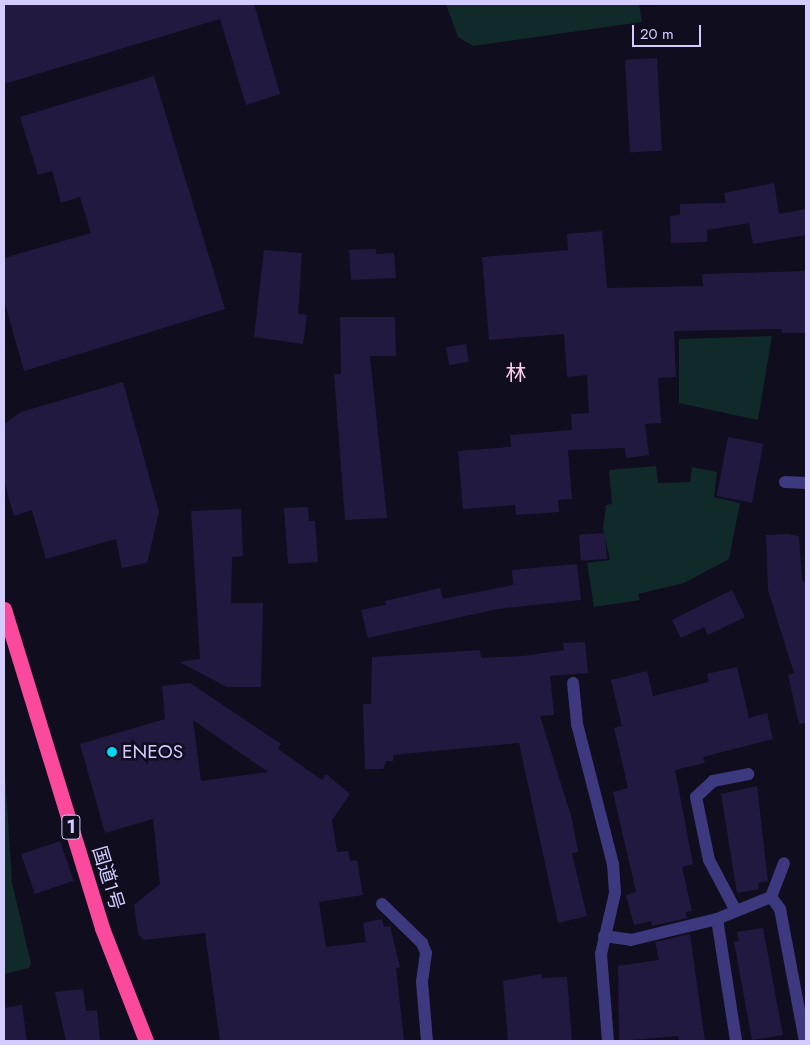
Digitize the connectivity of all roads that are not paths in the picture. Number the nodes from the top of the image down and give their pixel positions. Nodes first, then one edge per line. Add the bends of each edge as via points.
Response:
1 (784, 482) dead end
2 (806, 484) edge
3 (4, 609) edge
4 (573, 682) dead end
5 (748, 774) dead end
6 (784, 863) dead end
7 (771, 897) junction
8 (382, 904) dead end
9 (736, 911) junction
10 (717, 919) junction
11 (604, 936) junction
12 (146, 1041) edge
13 (428, 1041) edge
14 (608, 1041) edge
15 (736, 1041) edge
16 (805, 1041) edge

1 - 2 street
3 - 12 highway, 国道1号 / 1 via 102,928
4 - 11 street via 577,724 613,864 616,893
5 - 9 street via 713,781 696,797 709,860
6 - 7 street
7 - 9 street
7 - 16 street via 780,909
8 - 13 street via 422,943 426,953 422,982
9 - 10 street
10 - 11 street via 631,940
10 - 15 street
11 - 14 street via 601,954

